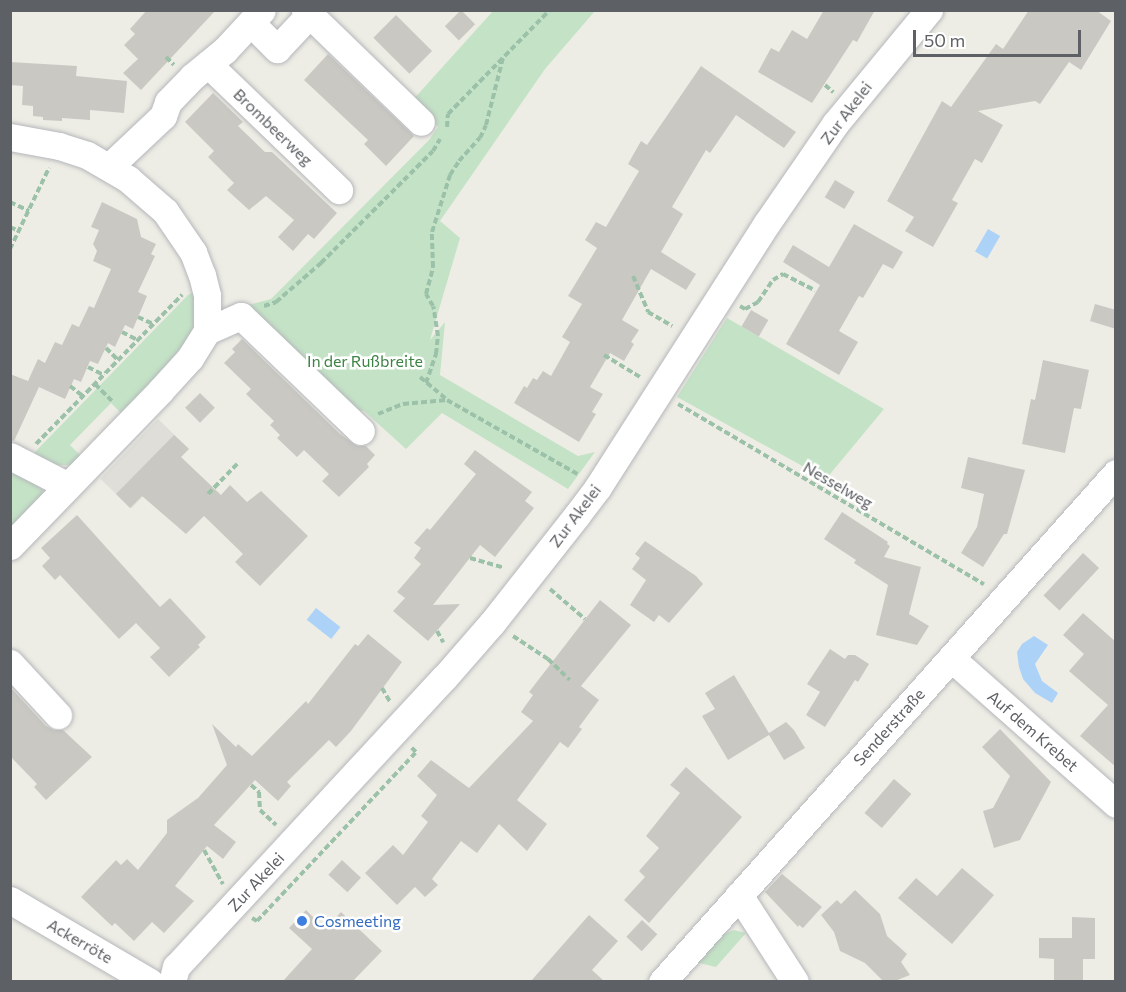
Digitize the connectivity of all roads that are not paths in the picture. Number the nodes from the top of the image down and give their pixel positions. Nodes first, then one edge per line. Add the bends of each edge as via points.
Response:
1 (929, 10) edge
2 (307, 13) edge
3 (256, 17) edge
4 (208, 64) junction
5 (421, 122) dead end
6 (10, 137) edge
7 (110, 166) junction
8 (339, 190) dead end
9 (207, 331) junction
10 (361, 431) road end
11 (15, 458) edge
12 (1116, 473) edge
13 (68, 486) junction
14 (10, 546) edge
15 (951, 658) junction
16 (10, 663) edge
17 (58, 715) dead end
18 (1116, 804) edge
19 (739, 895) junction
20 (10, 900) edge
21 (150, 981) edge
22 (172, 981) edge
23 (662, 981) edge
24 (795, 981) edge

1 - 22 street, Zur Akelei via 835,124 598,487 528,577 492,623 176,968
2 - 3 street via 277,49
2 - 5 street
3 - 4 street
4 - 7 street
4 - 8 street, Brombeerweg
6 - 7 street via 59,146
7 - 9 street via 165,212 192,252 207,295
9 - 10 street via 241,316
9 - 13 street via 190,358
11 - 13 street
12 - 15 street, Senderstraße
13 - 14 street
15 - 18 street, Auf dem Krebet
15 - 19 street, Senderstraße
16 - 17 street
19 - 23 street, Senderstraße
19 - 24 street
20 - 21 street, Ackerröte

